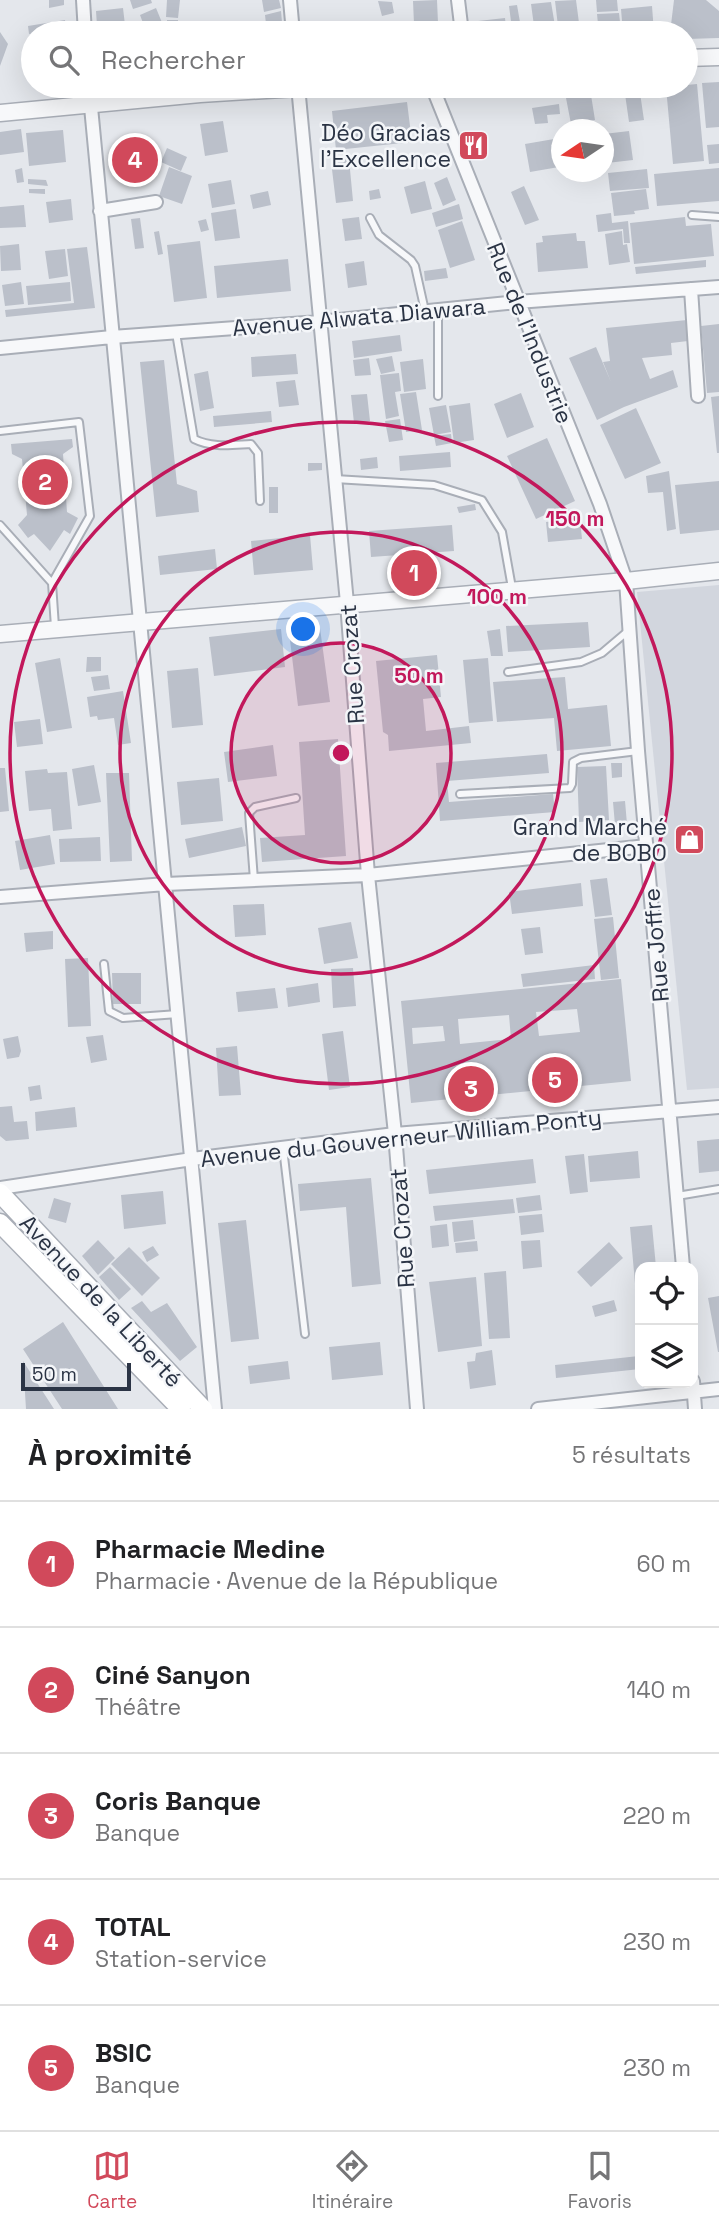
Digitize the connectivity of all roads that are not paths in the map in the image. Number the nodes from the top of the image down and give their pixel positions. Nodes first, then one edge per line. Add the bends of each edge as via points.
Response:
1 (83, 0) edge
2 (290, 0) edge
3 (457, 0) edge
4 (84, 21) edge
5 (292, 21) edge
6 (460, 21) edge
7 (719, 57) edge
8 (698, 58) edge
9 (90, 98) edge
10 (163, 98) edge
11 (299, 98) edge
12 (437, 98) edge
13 (90, 106) junction
14 (0, 113) edge
15 (156, 202) dead end
16 (100, 211) junction
17 (692, 215) dead end
18 (719, 217) edge
19 (370, 218) dead end
20 (719, 287) edge
21 (691, 289) junction
22 (517, 302) junction
23 (432, 311) junction
24 (319, 322) junction
25 (176, 332) junction
26 (112, 337) junction
27 (0, 348) edge
28 (438, 396) dead end
29 (698, 396) dead end
30 (0, 432) edge
31 (335, 479) junction
32 (260, 500) dead end
33 (0, 525) edge
34 (719, 571) edge
35 (625, 581) junction
36 (52, 583) junction
37 (512, 590) junction
38 (347, 603) junction
39 (140, 622) junction
40 (55, 629) junction
41 (629, 630) junction
42 (0, 634) edge
43 (508, 672) dead end
44 (638, 751) junction
45 (460, 793) dead end
46 (296, 798) dead end
47 (648, 846) junction
48 (368, 875) junction
49 (254, 880) junction
50 (166, 884) junction
51 (0, 897) edge
52 (104, 964) dead end
53 (178, 1014) junction
54 (719, 1107) edge
55 (670, 1111) junction
56 (395, 1133) junction
57 (283, 1147) junction
58 (192, 1159) junction
59 (719, 1189) edge
60 (0, 1190) edge
61 (677, 1196) junction
62 (0, 1223) edge
63 (683, 1262) edge
64 (305, 1334) dead end
65 (698, 1387) edge
66 (680, 1388) edge
67 (693, 1388) edge
68 (719, 1389) edge
69 (181, 1409) edge
70 (202, 1409) edge
71 (215, 1409) edge
72 (417, 1409) edge
73 (538, 1409) edge
74 (695, 1409) edge

1 - 4 street
2 - 5 street
3 - 6 street
7 - 8 street
9 - 13 street
10 - 13 street
11 - 24 street, Rue Crozat
12 - 22 street, Rue de l'Industrie
13 - 14 street
13 - 16 street
15 - 16 street
16 - 26 street
17 - 18 lane
19 - 23 lane via 379,235 415,266
20 - 21 street, Avenue Alwata Diawara
21 - 22 street, Avenue Alwata Diawara
21 - 29 street
22 - 23 street, Avenue Alwata Diawara
22 - 35 street, Rue de l'Industrie via 600,503
23 - 24 street, Avenue Alwata Diawara
23 - 28 lane
24 - 25 street, Avenue Alwata Diawara
24 - 31 street, Rue Crozat
25 - 26 street, Avenue Alwata Diawara
25 - 32 lane via 194,439 214,445 251,444 258,453
26 - 27 street, Avenue Alwata Diawara
26 - 39 street
30 - 36 lane via 79,422 90,516
31 - 37 lane via 434,485 482,500 502,532
31 - 38 street, Rue Crozat
33 - 36 lane
34 - 35 street
35 - 37 street
35 - 41 street, Rue Joffre
36 - 40 lane
37 - 38 street
38 - 39 street
38 - 48 street, Rue Crozat
39 - 40 street
39 - 50 street
40 - 42 street
41 - 43 lane via 602,653 580,663
41 - 44 street, Rue Joffre
44 - 45 lane via 573,762 570,788
44 - 47 street, Rue Joffre
46 - 49 lane via 254,807 249,813
47 - 48 street
47 - 55 street, Rue Joffre
48 - 49 street
48 - 56 street, Rue Crozat
49 - 50 street
50 - 51 street
50 - 53 street
52 - 53 lane via 109,1011 123,1018
53 - 58 street
54 - 55 street, Avenue du Gouverneur William Ponty
55 - 56 street, Avenue du Gouverneur William Ponty
55 - 61 street, Rue Joffre
56 - 57 street, Avenue du Gouverneur William Ponty
56 - 72 street, Rue Crozat
57 - 58 street, Avenue du Gouverneur William Ponty
57 - 64 lane
58 - 60 street, Avenue du Gouverneur William Ponty
58 - 71 street
59 - 61 lane
60 - 70 main road, Avenue de la Liberté
61 - 63 street, Rue Joffre
62 - 69 main road, Avenue de la Liberté
65 - 68 street
66 - 73 street
67 - 74 street

